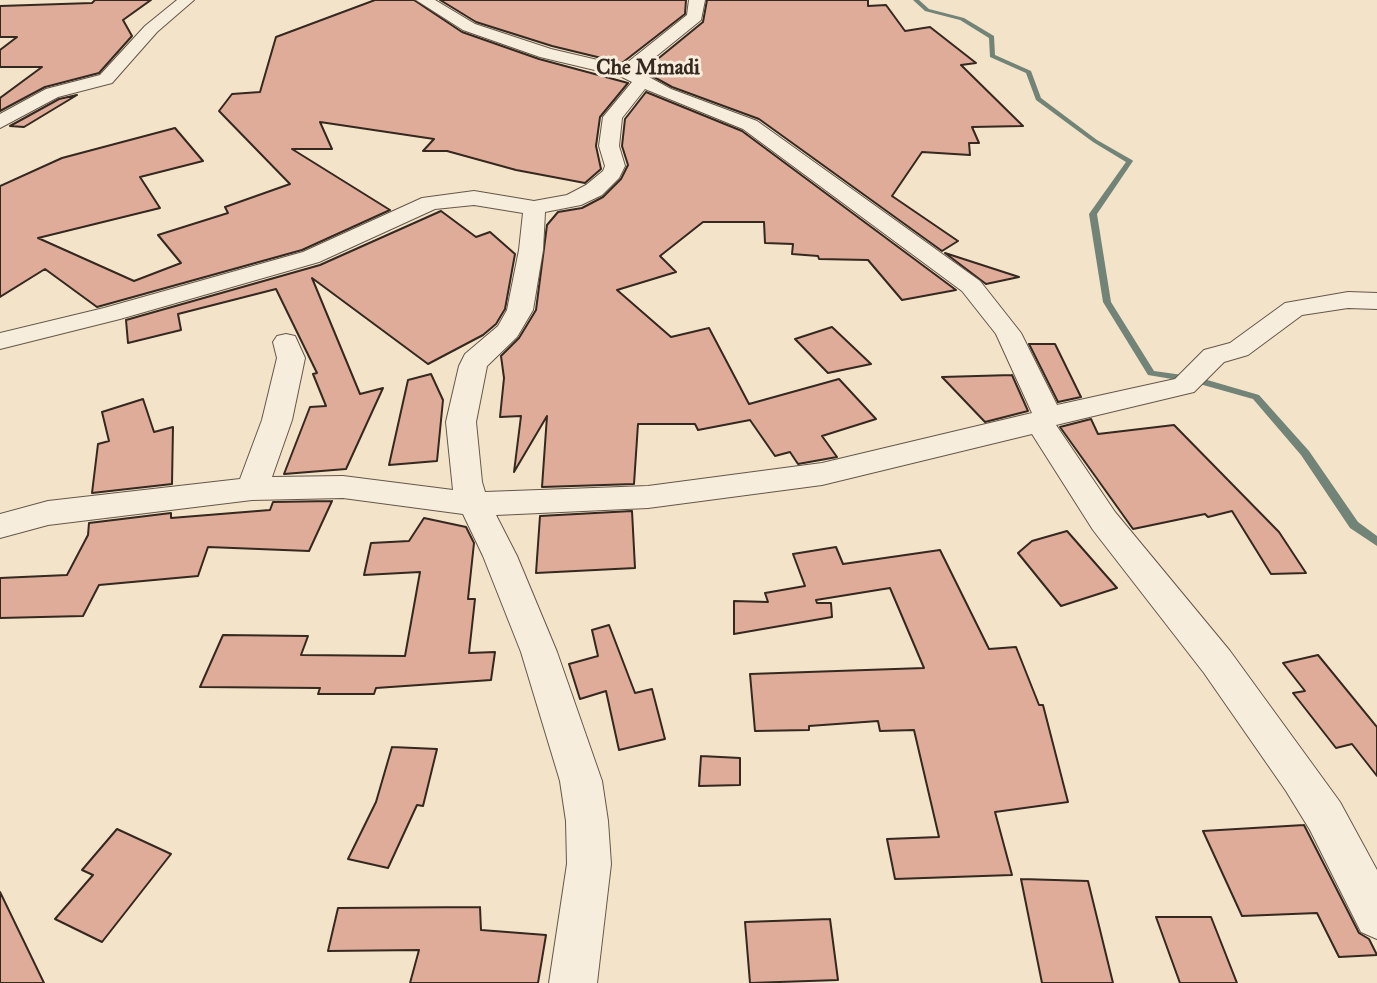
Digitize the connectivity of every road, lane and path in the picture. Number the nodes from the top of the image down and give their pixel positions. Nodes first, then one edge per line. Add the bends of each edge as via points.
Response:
1 (186, 0) edge
2 (424, 0) edge
3 (697, 0) edge
4 (635, 76) junction
5 (0, 122) edge
6 (534, 208) junction
7 (1377, 301) edge
8 (0, 341) edge
9 (286, 342) dead end
10 (1044, 419) junction
11 (252, 489) junction
12 (474, 504) junction
13 (0, 526) edge
14 (1377, 916) edge
15 (573, 983) edge

1 - 5 street via 151,29 106,79 52,93
2 - 4 street via 489,35
3 - 4 street via 695,16
4 - 6 street via 613,117 609,145 615,166 612,174 573,200
4 - 10 street via 743,121 971,286 1008,333
6 - 8 street via 474,198 424,204 299,261
6 - 12 street via 520,310 508,331 475,360 464,410 462,448
7 - 10 street via 1348,300 1294,309 1239,349 1214,356 1184,386
9 - 11 street via 291,358 277,420
10 - 12 street via 822,474 648,497
10 - 14 street via 1104,521 1217,662 1300,776
11 - 12 street via 343,487
11 - 13 street via 48,513
12 - 15 street via 500,555 538,652 581,781 589,864

